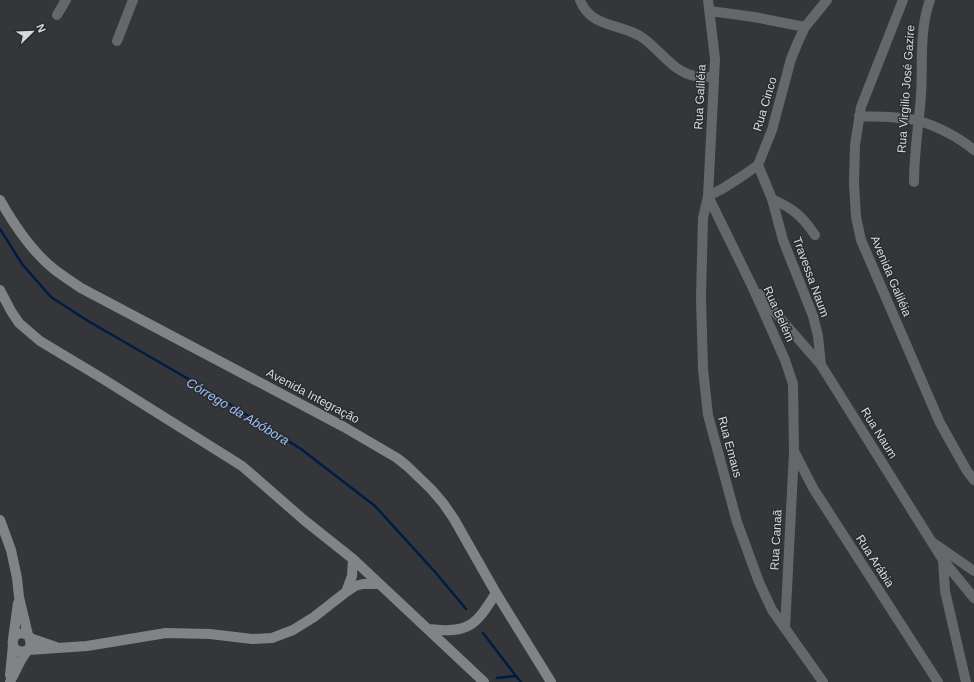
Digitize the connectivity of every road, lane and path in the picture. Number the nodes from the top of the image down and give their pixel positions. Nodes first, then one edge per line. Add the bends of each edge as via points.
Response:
1 (66, 0) edge
2 (133, 0) edge
3 (580, 0) edge
4 (708, 0) edge
5 (827, 0) edge
6 (903, 0) edge
7 (930, 0) edge
8 (710, 11) junction
9 (57, 15) dead end
10 (805, 28) junction
11 (117, 41) dead end
12 (714, 77) junction
13 (859, 116) junction
14 (918, 121) junction
15 (974, 150) edge
16 (758, 165) junction
17 (914, 182) dead end
18 (708, 196) junction
19 (772, 199) junction
20 (0, 200) edge
21 (815, 236) dead end
22 (753, 288) junction
23 (0, 290) edge
24 (821, 365) junction
25 (794, 452) junction
26 (974, 480) edge
27 (0, 520) edge
28 (932, 541) junction
29 (353, 559) junction
30 (943, 560) junction
31 (974, 571) edge
32 (379, 584) junction
33 (346, 592) junction
34 (496, 593) junction
35 (19, 597) junction
36 (974, 598) edge
37 (429, 629) junction
38 (784, 629) junction
39 (29, 637) junction
40 (13, 642) junction
41 (58, 647) junction
42 (27, 651) junction
43 (10, 682) edge
44 (484, 682) edge
45 (551, 682) edge
46 (823, 682) edge
47 (938, 682) edge
48 (966, 682) edge

1 - 9 street
2 - 11 street
3 - 12 street via 587,13 596,20 643,38 685,73
4 - 8 street, Rua Galiléia
5 - 10 street, Rua Cinco
6 - 13 street, Avenida Galiléia via 860,107
7 - 14 street, Rua Virgilio José Gazire via 923,28
8 - 10 street
8 - 12 street, Rua Galiléia via 715,59
10 - 16 street, Rua Cinco via 792,59 772,130
12 - 18 street, Rua Galiléia
13 - 14 street
13 - 26 street, Avenida Galiléia via 854,183 856,217 861,240 940,424
14 - 15 street via 948,133
14 - 17 street, Rua Virgilio José Gazire
16 - 18 street
16 - 19 street, Travessa Naum
18 - 22 street, Rua Belém
18 - 38 street, Rua Emaus via 703,218 701,298 703,369 708,415 744,544 772,610
19 - 21 street, Travessa Naum via 804,219
19 - 24 street, Travessa Naum via 783,240 813,316
20 - 34 street, Avenida Integração via 16,226 41,256 55,270 81,288 344,427 397,458 443,503
22 - 24 street, Rua Naum
22 - 25 street, Rua Belém via 793,384
23 - 29 street via 10,311 29,333 242,466
24 - 28 street, Rua Naum
25 - 38 street, Rua Canaã
25 - 47 street, Rua Arábia via 813,488
27 - 35 street via 11,550
28 - 30 street, Rua Naum
28 - 31 street
29 - 32 street
29 - 33 street via 352,576
30 - 36 street, Rua Naum
30 - 48 street via 946,591
32 - 33 street via 355,586
32 - 37 street
33 - 41 street via 314,617 293,630 272,638 166,633 87,646
34 - 37 street via 479,619 471,624 446,632
34 - 45 street, Avenida Integração
35 - 39 street
35 - 40 street
37 - 44 street
38 - 46 street, Rua Emaus
39 - 40 street via 20,633
39 - 41 street
39 - 42 street via 31,644
40 - 42 street via 20,652
40 - 43 street
41 - 42 street
42 - 43 street

